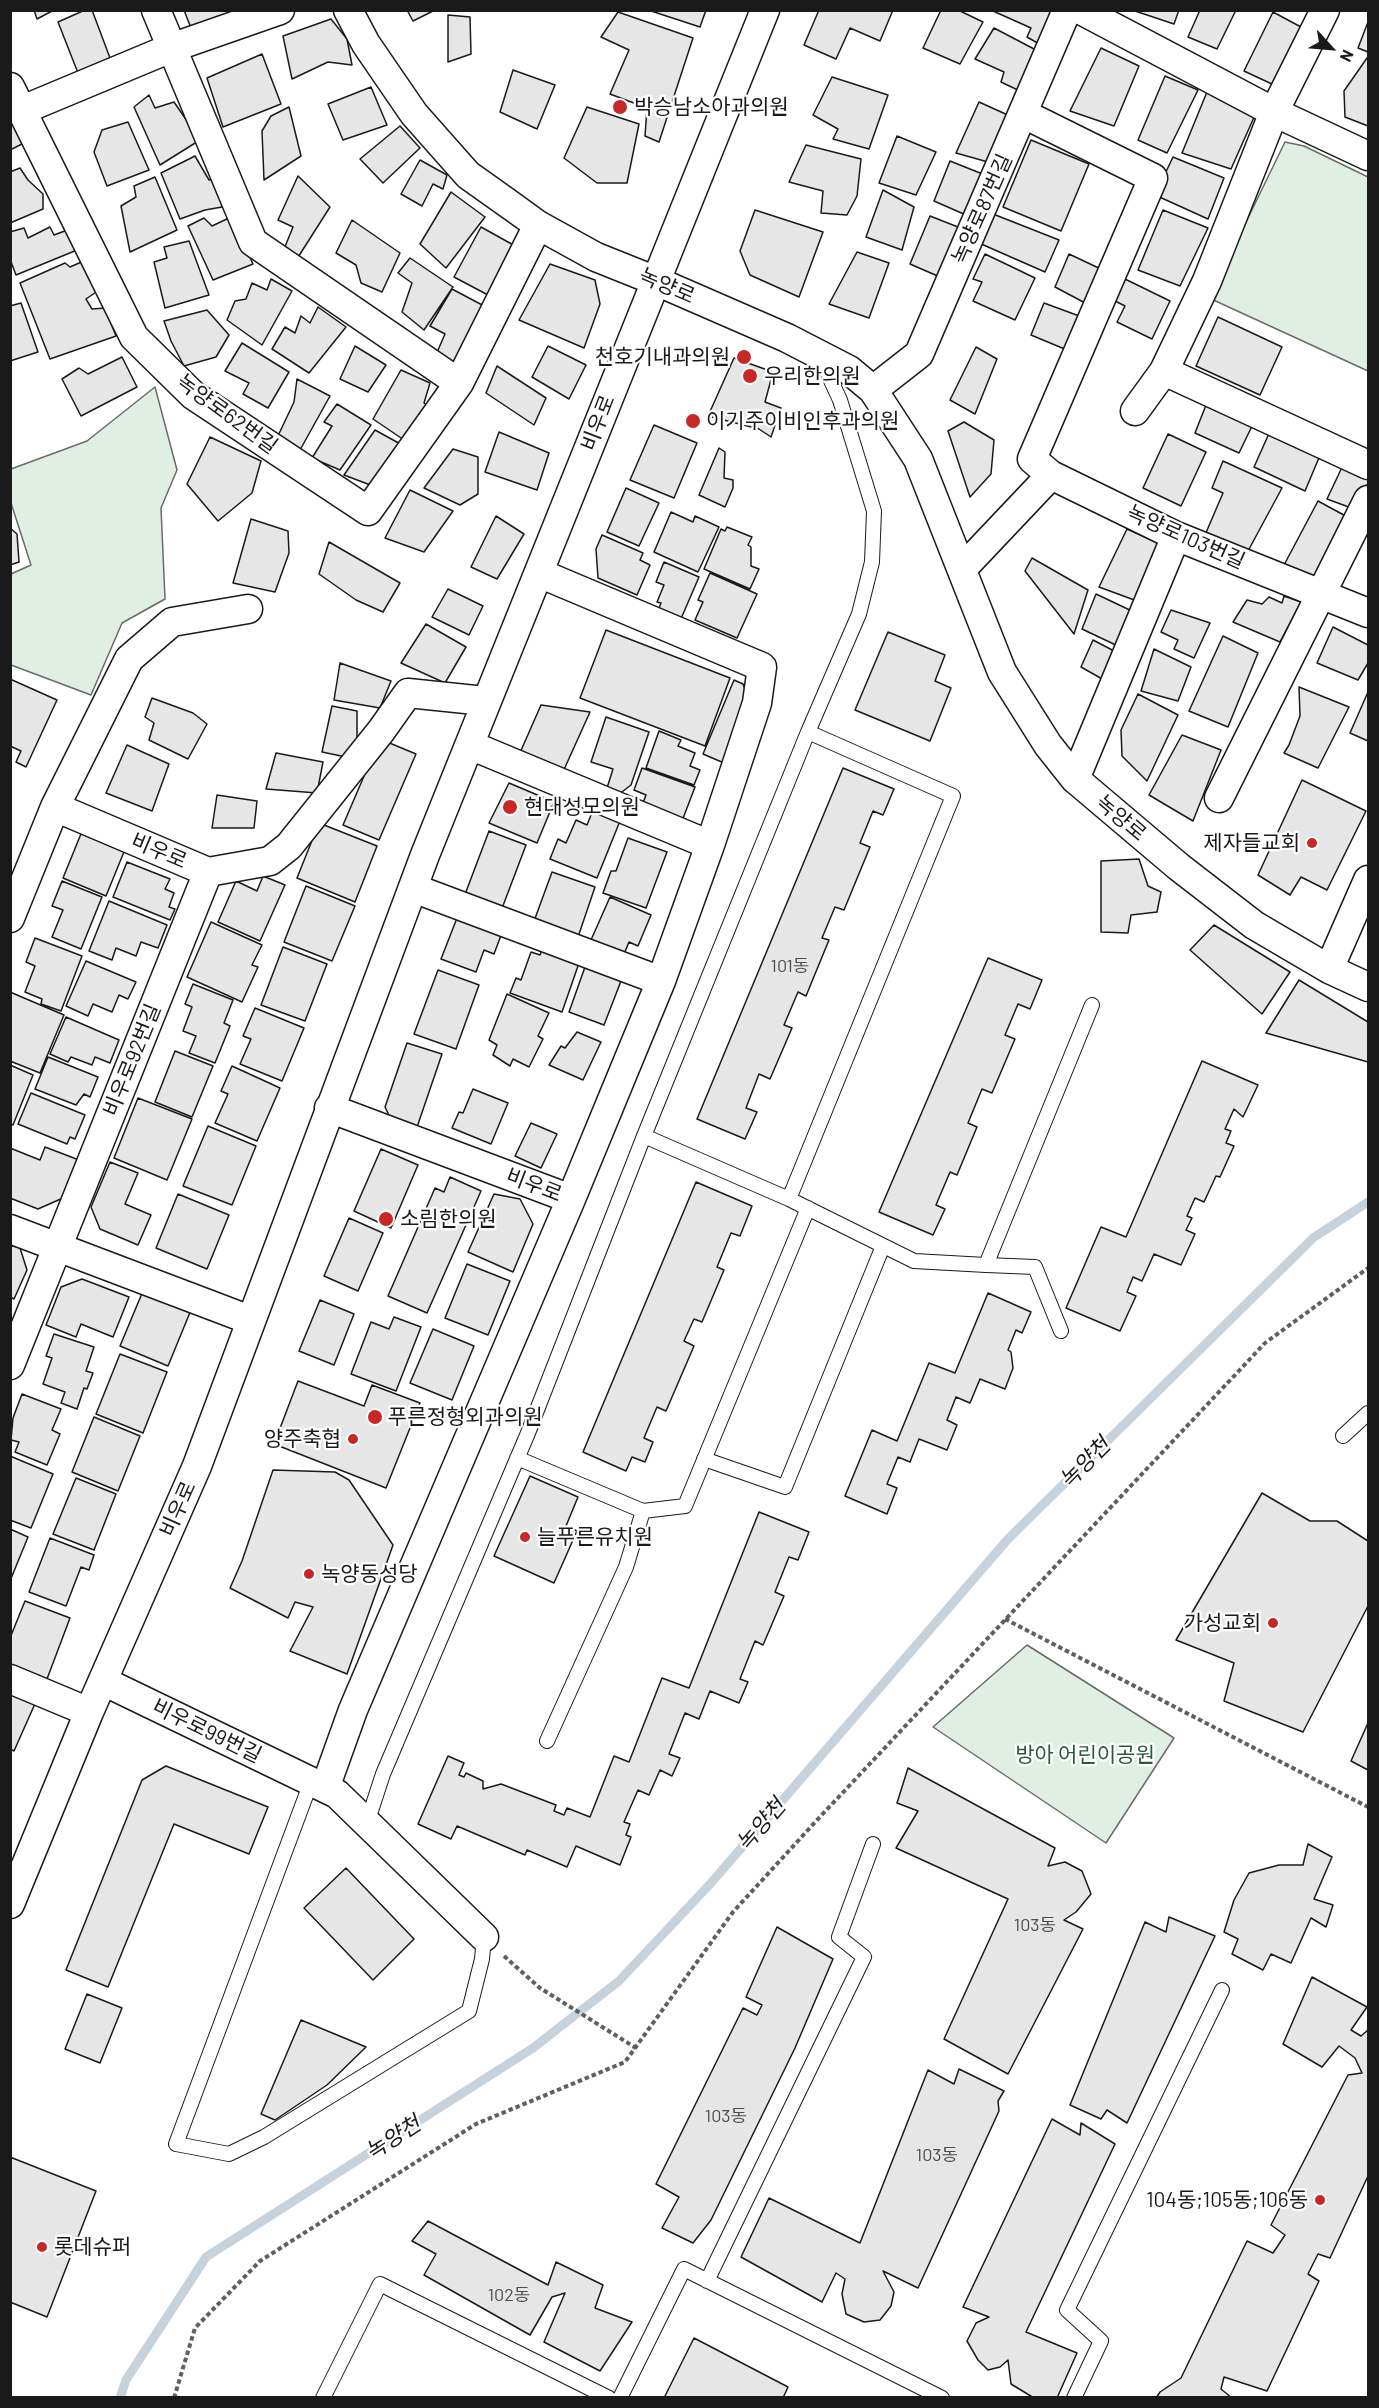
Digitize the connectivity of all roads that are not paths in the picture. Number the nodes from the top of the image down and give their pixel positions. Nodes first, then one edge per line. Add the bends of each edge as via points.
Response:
1 (156, 10) edge
2 (280, 10) edge
3 (348, 10) edge
4 (765, 10) edge
5 (1067, 10) edge
6 (1081, 10) edge
7 (1325, 10) edge
8 (171, 48) junction
9 (16, 99) edge
10 (1274, 112) junction
11 (1024, 114) junction
12 (1368, 156) edge
13 (538, 225) junction
14 (657, 281) junction
15 (819, 354) junction
16 (1164, 371) junction
17 (459, 383) junction
18 (873, 390) junction
19 (1135, 411) dead end
20 (1368, 465) edge
21 (1051, 475) junction
22 (1368, 500) edge
23 (1176, 536) junction
24 (963, 568) junction
25 (540, 573) junction
26 (1323, 594) junction
27 (248, 609) dead end
28 (1368, 613) edge
29 (485, 701) junction
30 (808, 732) junction
31 (470, 745) junction
32 (1075, 779) junction
33 (1218, 798) dead end
34 (55, 807) junction
35 (711, 844) junction
36 (208, 873) junction
37 (1368, 880) edge
38 (413, 888) junction
39 (10, 918) edge
40 (1329, 969) junction
41 (661, 981) junction
42 (1368, 987) edge
43 (1092, 1005) dead end
44 (329, 1108) junction
45 (644, 1136) junction
46 (572, 1199) junction
47 (789, 1199) junction
48 (808, 1208) junction
49 (10, 1229) edge
50 (883, 1246) junction
51 (57, 1248) junction
52 (986, 1265) junction
53 (250, 1320) junction
54 (1061, 1331) dead end
55 (10, 1365) edge
56 (1368, 1413) edge
57 (1343, 1436) dead end
58 (517, 1458) junction
59 (704, 1459) junction
60 (643, 1510) junction
61 (10, 1679) edge
62 (103, 1681) junction
63 (89, 1712) junction
64 (548, 1741) dead end
65 (318, 1785) junction
66 (367, 1823) junction
67 (873, 1844) dead end
68 (10, 1904) edge
69 (484, 1937) joint
70 (1222, 1990) dead end
71 (707, 2280) junction
72 (323, 2397) edge
73 (609, 2397) edge
74 (620, 2397) edge
75 (942, 2397) edge
76 (1074, 2397) edge

1 - 8 street
2 - 8 street
3 - 13 street, 녹양로 via 366,44 414,114 468,175
4 - 14 street, 비우로
5 - 11 street, 녹양로87번길
6 - 10 street
7 - 10 street
8 - 9 street
8 - 17 street via 253,242
9 - 17 street, 녹양로62번길 via 134,337 193,395 368,511
10 - 12 street
10 - 16 street via 1207,281
11 - 18 street, 녹양로87번길 via 919,354
11 - 21 street via 1153,178 1032,459
13 - 14 street, 녹양로 via 596,257
13 - 17 street, 녹양로62번길
14 - 15 street, 녹양로
14 - 25 street, 비우로
15 - 18 street, 녹양로 via 849,370
15 - 30 lane via 840,400 874,511 872,562 859,614
16 - 19 street
16 - 20 street
18 - 24 street, 녹양로 via 918,459
21 - 23 street, 녹양로103번길
21 - 24 street
22 - 26 street
23 - 26 street, 녹양로103번길
23 - 32 street
24 - 32 street, 녹양로 via 1002,672 1048,745
25 - 29 street, 비우로
25 - 35 street via 762,667 757,703
26 - 28 street, 녹양로103번길
26 - 33 street
27 - 34 street via 171,622 129,658
29 - 31 street, 비우로
29 - 36 street, 비우로 via 408,693 289,846 270,861
30 - 45 lane
30 - 47 lane via 952,796
31 - 35 street
31 - 38 street, 비우로
32 - 40 street, 녹양로 via 1227,905
34 - 36 street, 비우로
34 - 39 street
35 - 41 street
36 - 51 street, 비우로92번길
37 - 40 street
38 - 41 street
38 - 44 street, 비우로
40 - 42 street, 녹양로
41 - 46 street
43 - 52 lane
44 - 46 street, 비우로
44 - 53 street, 비우로
45 - 47 lane
45 - 58 lane
46 - 65 street
47 - 48 lane
48 - 50 lane
48 - 59 lane
49 - 51 street
50 - 52 lane via 914,1261
50 - 59 lane via 785,1487
51 - 53 street
51 - 55 street, 비우로92번길
52 - 54 lane via 1035,1267
53 - 62 street, 비우로 via 197,1466
56 - 57 lane
58 - 60 lane
58 - 66 lane via 383,1774
59 - 60 lane via 685,1506
60 - 64 lane via 626,1567
61 - 63 street
62 - 63 street, 비우로
62 - 65 street, 비우로99번길
63 - 68 street, 비우로
65 - 66 street, 비우로99번길 via 337,1794
65 - 69 lane via 176,2144 229,2154 274,2131 469,2011
66 - 69 street, 비우로99번길
67 - 71 lane via 839,1936 864,1957
70 - 76 lane via 1067,2310 1101,2341
71 - 74 lane via 684,2269
71 - 75 lane
72 - 73 lane via 380,2284

